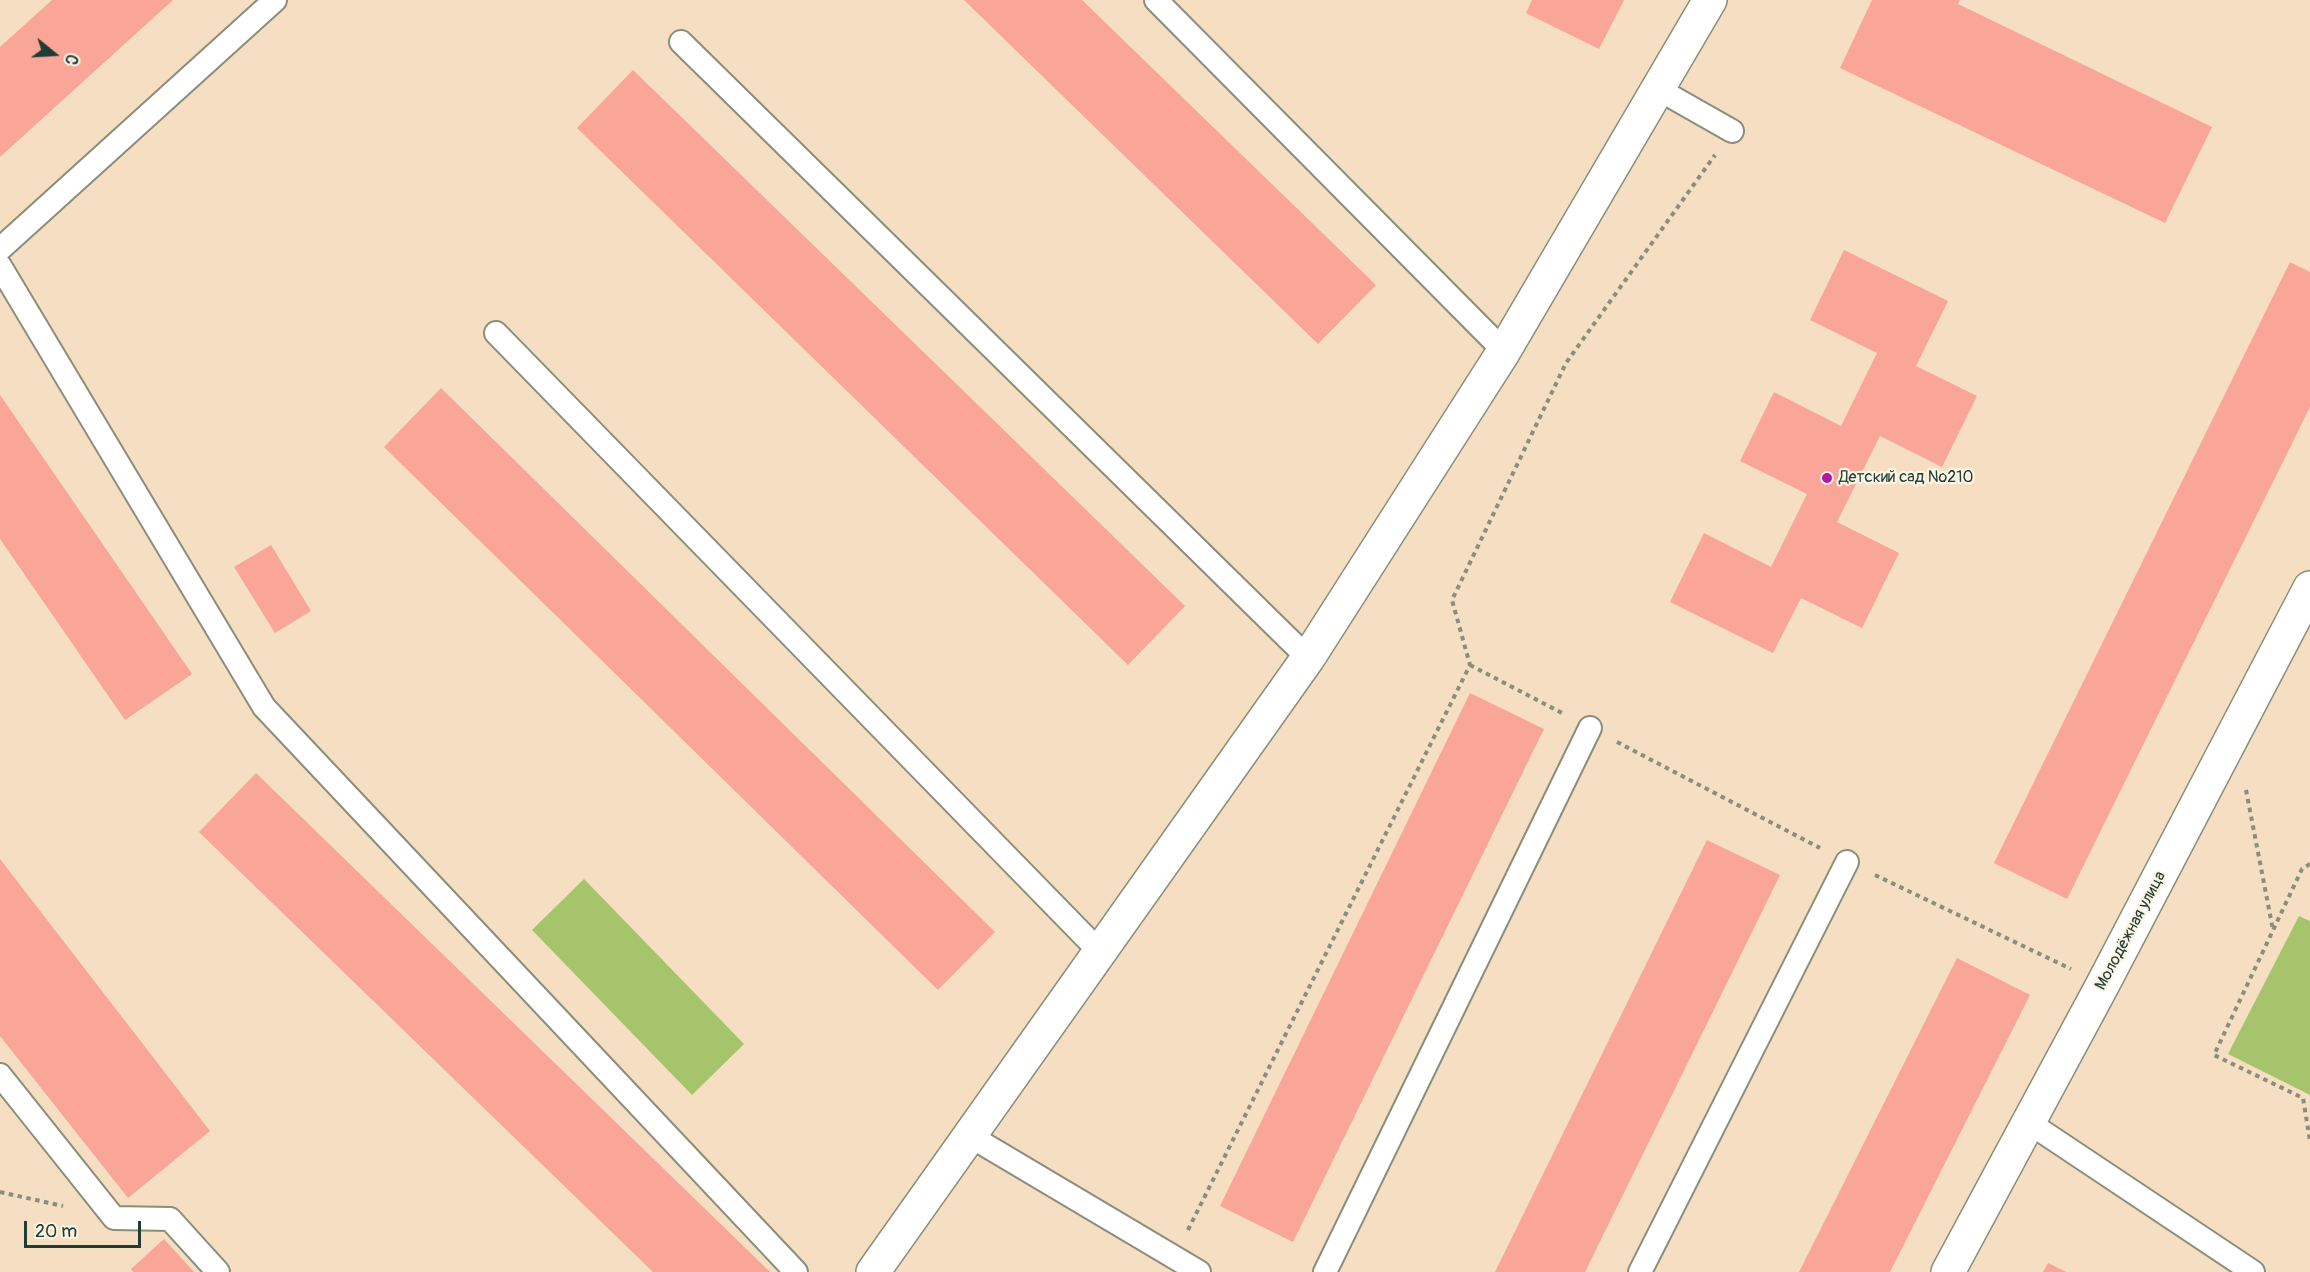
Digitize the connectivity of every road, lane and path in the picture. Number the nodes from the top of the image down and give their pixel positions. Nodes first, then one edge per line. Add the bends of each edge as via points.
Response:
1 (275, 0) edge
2 (1156, 0) edge
3 (1710, 0) edge
4 (681, 42) dead end
5 (1658, 89) junction
6 (1732, 131) joint
7 (0, 249) edge
8 (0, 266) edge
9 (496, 333) dead end
10 (1504, 351) junction
11 (2310, 588) edge
12 (1308, 658) junction
13 (1470, 665) junction
14 (1590, 728) junction
15 (2235, 732) junction
16 (1847, 862) junction
17 (2310, 864) edge
18 (2273, 930) junction
19 (1100, 952) junction
20 (2103, 984) junction
21 (0, 1076) edge
22 (2028, 1122) junction
23 (970, 1136) junction
24 (2310, 1141) edge
25 (0, 1192) edge
26 (114, 1218) junction
27 (1174, 1257) junction
28 (219, 1272) edge
29 (796, 1272) edge
30 (873, 1272) edge
31 (1199, 1272) edge
32 (1325, 1272) edge
33 (1640, 1272) edge
34 (1948, 1272) edge
35 (2253, 1272) edge

1 - 7 lane
2 - 10 lane
3 - 5 street
4 - 12 lane
5 - 6 lane
5 - 10 street
6 - 13 path via 1561,374 1452,600
8 - 29 lane via 264,707
9 - 19 lane
10 - 12 street
11 - 15 street, Молодёжная улица
12 - 19 street
13 - 14 path
13 - 27 path
14 - 16 path
14 - 32 lane
15 - 18 path
15 - 20 street, Молодёжная улица
16 - 20 path
16 - 33 lane
17 - 18 path via 2302,869
18 - 24 path via 2214,1055 2303,1098
19 - 23 street
20 - 22 street, Молодёжная улица
21 - 26 lane
22 - 34 street, Молодёжная улица
22 - 35 lane
23 - 27 lane
23 - 30 street
25 - 26 path
26 - 28 lane via 170,1219
27 - 31 lane

